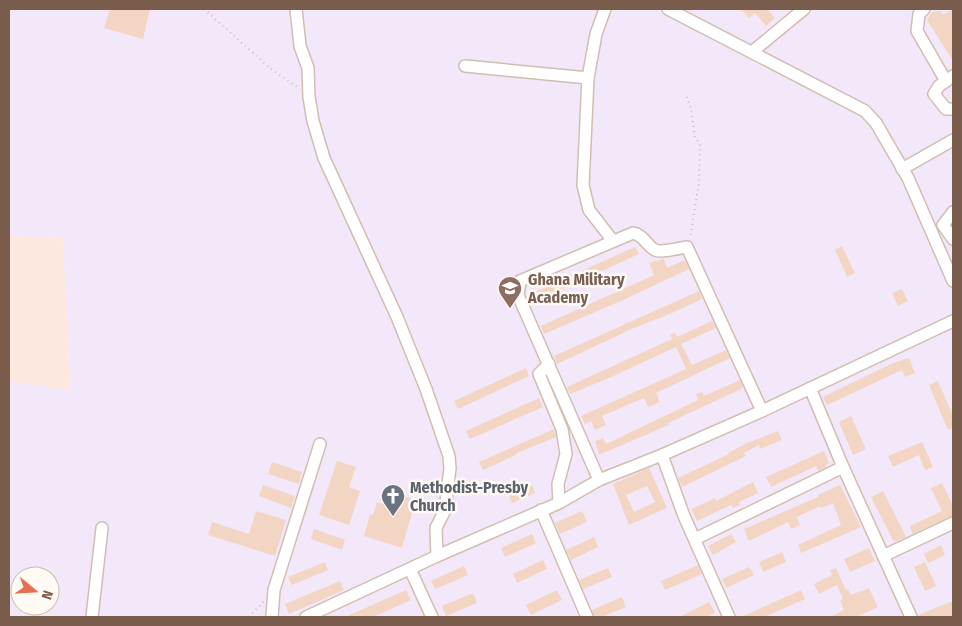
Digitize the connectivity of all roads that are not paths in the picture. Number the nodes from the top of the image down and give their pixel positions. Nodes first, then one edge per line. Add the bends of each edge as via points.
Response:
1 (296, 9) edge
2 (605, 9) edge
3 (668, 9) edge
4 (804, 9) edge
5 (924, 9) edge
6 (752, 52) junction
7 (465, 66) dead end
8 (588, 78) junction
9 (950, 78) edge
10 (953, 110) edge
11 (953, 140) edge
12 (902, 169) junction
13 (953, 212) edge
14 (948, 227) edge
15 (932, 230) junction
16 (953, 239) edge
17 (614, 241) junction
18 (953, 281) edge
19 (953, 321) edge
20 (548, 364) junction
21 (810, 388) junction
22 (762, 411) junction
23 (320, 444) dead end
24 (662, 455) junction
25 (843, 467) junction
26 (600, 480) junction
27 (559, 503) junction
28 (541, 510) junction
29 (953, 523) edge
30 (102, 528) dead end
31 (695, 539) junction
32 (437, 556) junction
33 (883, 556) junction
34 (410, 569) junction
35 (92, 617) edge
36 (272, 617) edge
37 (306, 617) edge
38 (432, 617) edge
39 (587, 617) edge
40 (729, 617) edge
41 (911, 617) edge

1 - 32 street via 300,46 308,68 313,121 324,158 397,317 449,456 445,510 436,528
2 - 8 street via 596,34
3 - 6 street
4 - 6 street
5 - 9 street via 919,14 917,31
6 - 12 street via 865,111 876,123
7 - 8 street
8 - 17 street via 583,185 589,210
9 - 10 street via 934,94 946,109
11 - 12 street
12 - 15 street
13 - 14 street
14 - 15 street
14 - 16 street
15 - 18 street
17 - 20 street via 520,281 518,295
17 - 22 street via 633,233 640,234 654,250 687,247
19 - 21 street
20 - 26 street
20 - 27 street via 538,374 562,429 566,454 558,484
21 - 22 street
21 - 25 street
22 - 24 street
23 - 36 street via 274,590
24 - 26 street
24 - 31 street
25 - 31 street
25 - 33 street
26 - 27 street
27 - 28 street
28 - 32 street
28 - 39 street
29 - 33 street
30 - 35 street
31 - 40 street
32 - 34 street
33 - 41 street
34 - 37 street
34 - 38 street

